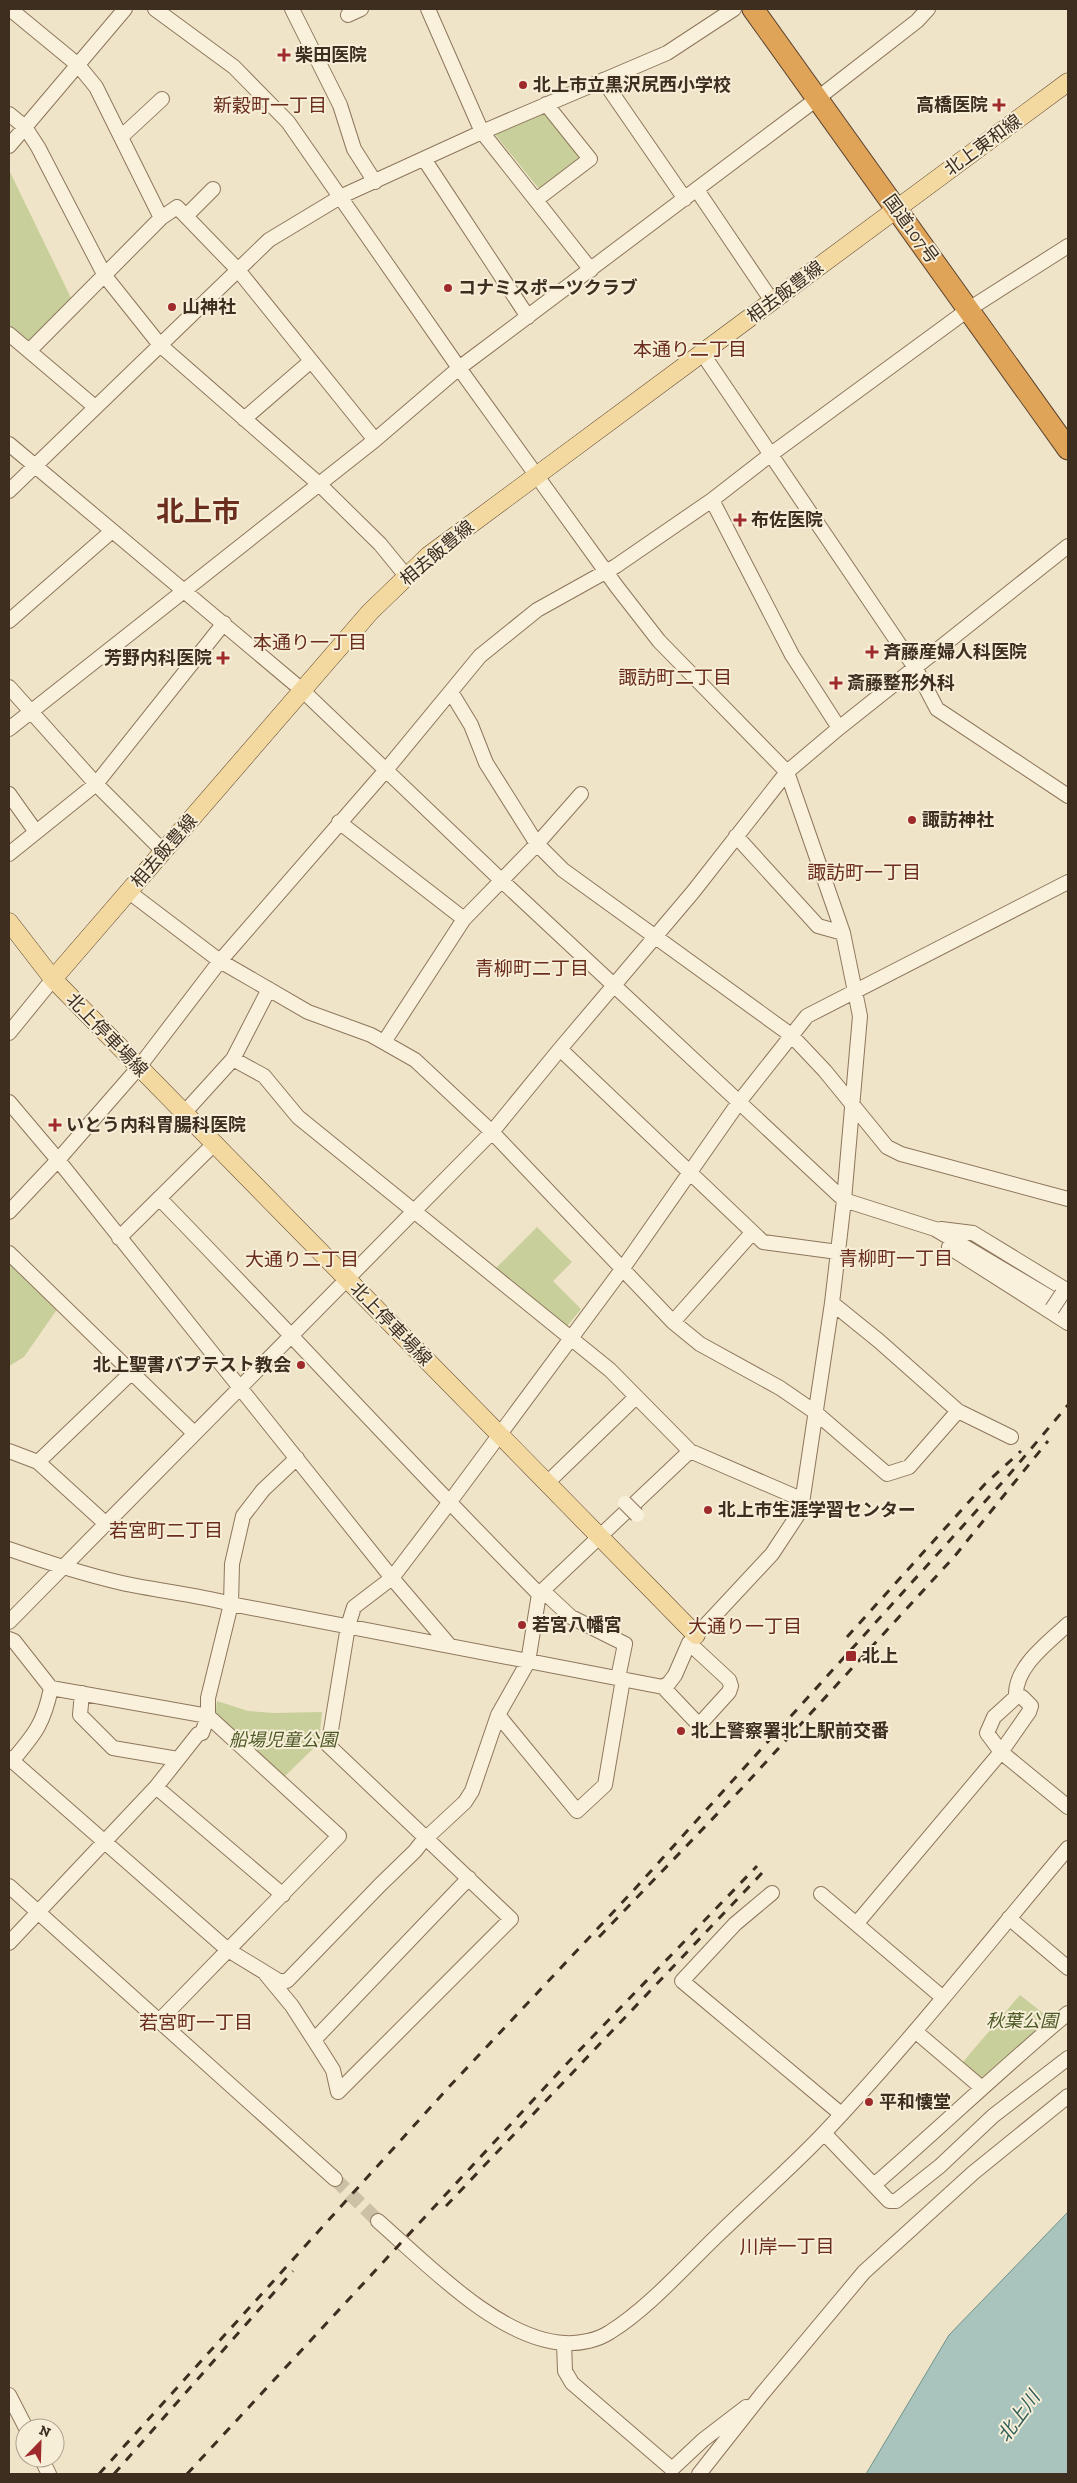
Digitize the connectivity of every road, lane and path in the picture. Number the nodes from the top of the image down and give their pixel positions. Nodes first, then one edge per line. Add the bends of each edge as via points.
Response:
1 (10, 9) edge
2 (125, 9) edge
3 (155, 9) edge
4 (292, 9) edge
5 (428, 9) edge
6 (734, 9) edge
7 (753, 9) edge
8 (928, 9) edge
9 (78, 65) junction
10 (602, 80) junction
11 (1068, 82) edge
12 (818, 98) junction
13 (162, 99) dead end
14 (546, 104) junction
15 (9, 114) edge
16 (25, 127) junction
17 (482, 132) junction
18 (121, 137) junction
19 (9, 146) edge
20 (424, 159) junction
21 (375, 182) junction
22 (213, 189) dead end
23 (697, 190) junction
24 (342, 196) junction
25 (685, 199) junction
26 (536, 200) junction
27 (897, 209) junction
28 (186, 216) junction
29 (161, 218) junction
30 (1068, 246) edge
31 (238, 270) junction
32 (591, 270) junction
33 (105, 276) junction
34 (772, 301) junction
35 (969, 309) junction
36 (528, 317) junction
37 (9, 334) edge
38 (160, 345) junction
39 (29, 351) junction
40 (702, 353) junction
41 (311, 361) junction
42 (459, 368) junction
43 (95, 407) junction
44 (244, 419) junction
45 (374, 440) junction
46 (9, 444) edge
47 (1068, 449) edge
48 (770, 454) junction
49 (36, 466) junction
50 (535, 476) junction
51 (318, 484) junction
52 (9, 491) edge
53 (712, 500) junction
54 (112, 531) junction
55 (1068, 546) edge
56 (606, 571) junction
57 (406, 577) junction
58 (183, 590) junction
59 (9, 621) edge
60 (224, 623) junction
61 (916, 669) junction
62 (9, 687) edge
63 (302, 690) junction
64 (451, 692) junction
65 (31, 712) junction
66 (839, 728) junction
67 (9, 730) edge
68 (386, 770) junction
69 (788, 772) junction
70 (96, 784) junction
71 (9, 794) edge
72 (581, 794) dead end
73 (1068, 796) edge
74 (339, 822) junction
75 (36, 832) junction
76 (736, 836) junction
77 (537, 844) junction
78 (164, 852) junction
79 (9, 854) edge
80 (500, 880) junction
81 (1068, 882) edge
82 (129, 892) junction
83 (464, 920) junction
84 (9, 922) edge
85 (843, 932) junction
86 (655, 938) junction
87 (220, 961) junction
88 (53, 979) junction
89 (614, 985) junction
90 (269, 989) junction
91 (855, 993) junction
92 (9, 1032) edge
93 (791, 1035) junction
94 (384, 1042) junction
95 (560, 1049) junction
96 (234, 1059) junction
97 (139, 1067) junction
98 (9, 1102) edge
99 (739, 1102) junction
100 (853, 1105) junction
101 (184, 1113) junction
102 (492, 1132) junction
103 (214, 1144) junction
104 (58, 1160) junction
105 (689, 1172) junction
106 (159, 1198) junction
107 (1068, 1199) edge
108 (844, 1200) junction
109 (415, 1211) junction
110 (9, 1212) edge
111 (936, 1228) junction
112 (752, 1233) junction
113 (119, 1238) junction
114 (838, 1252) junction
115 (9, 1253) edge
116 (623, 1268) junction
117 (347, 1279) junction
118 (1065, 1291) edge
119 (832, 1303) junction
120 (1068, 1308) edge
121 (1051, 1311) junction
122 (673, 1322) junction
123 (1068, 1323) edge
124 (291, 1334) junction
125 (570, 1339) junction
126 (132, 1372) junction
127 (240, 1387) junction
128 (636, 1397) junction
129 (958, 1411) junction
130 (815, 1412) junction
131 (194, 1433) junction
132 (500, 1435) junction
133 (1011, 1437) dead end
134 (9, 1451) edge
135 (690, 1451) junction
136 (297, 1458) junction
137 (38, 1462) junction
138 (547, 1483) junction
139 (803, 1497) junction
140 (449, 1503) junction
141 (625, 1503) dead end
142 (637, 1515) dead end
143 (105, 1523) junction
144 (600, 1536) junction
145 (9, 1549) edge
146 (60, 1568) junction
147 (392, 1578) junction
148 (541, 1592) junction
149 (231, 1604) junction
150 (9, 1622) edge
151 (1068, 1624) edge
152 (348, 1626) junction
153 (692, 1639) junction
154 (9, 1640) edge
155 (450, 1646) junction
156 (528, 1662) junction
157 (621, 1678) junction
158 (663, 1687) junction
159 (51, 1688) junction
160 (82, 1693) junction
161 (1016, 1697) junction
162 (498, 1715) junction
163 (208, 1716) junction
164 (1001, 1752) junction
165 (178, 1759) junction
166 (10, 1760) edge
167 (156, 1787) junction
168 (1068, 1807) edge
169 (427, 1838) junction
170 (103, 1843) junction
171 (1068, 1848) edge
172 (469, 1878) junction
173 (9, 1886) edge
174 (772, 1893) dead end
175 (821, 1894) dead end
176 (283, 1895) junction
177 (38, 1912) junction
178 (1009, 1918) junction
179 (857, 1923) junction
180 (9, 1943) edge
181 (228, 1950) junction
182 (1068, 1968) edge
183 (264, 1972) junction
184 (942, 1997) junction
185 (1068, 2013) edge
186 (160, 2020) junction
187 (914, 2031) junction
188 (314, 2040) junction
189 (1068, 2058) edge
190 (982, 2088) junction
191 (1068, 2096) edge
192 (841, 2114) junction
193 (824, 2133) junction
194 (335, 2179) tunnel mouth
195 (874, 2185) junction
196 (378, 2221) tunnel mouth
197 (564, 2343) junction
198 (762, 2394) junction
199 (9, 2395) edge
200 (21, 2418) edge
201 (699, 2474) edge

1 - 9 street
2 - 9 street
3 - 24 street via 234,67 268,100
4 - 21 street via 340,105 354,149
5 - 17 street
6 - 10 street via 667,53
7 - 12 highway, 国道107号
8 - 12 street
9 - 16 street
9 - 18 street via 96,87
10 - 14 street
10 - 25 street
11 - 27 main road, 北上東和線
12 - 23 street
12 - 27 highway, 国道107号
13 - 18 street
14 - 17 street
14 - 26 street via 590,159
15 - 16 street
16 - 19 street
16 - 33 street
17 - 20 street
17 - 26 street
18 - 29 street
20 - 21 street
20 - 36 street
21 - 24 street
22 - 28 street
23 - 25 street
23 - 34 street
24 - 31 street via 269,240
24 - 42 street
25 - 32 street
26 - 32 street
27 - 34 main road, 相去飯豊線
27 - 35 highway, 国道107号
28 - 29 street via 177,207
28 - 31 street
29 - 33 street
30 - 35 street
31 - 38 street
31 - 41 street
32 - 36 street
33 - 38 street
33 - 39 street
34 - 40 main road, 相去飯豊線
35 - 47 highway, 国道107号
35 - 48 street
36 - 42 street
37 - 39 street
38 - 43 street
38 - 44 street
39 - 43 street
40 - 48 street
40 - 50 main road, 相去飯豊線
41 - 44 street
41 - 45 street
42 - 45 street
42 - 50 street
43 - 49 street
44 - 51 street
45 - 51 street
46 - 49 street
48 - 53 street
48 - 61 street
49 - 52 street
49 - 54 street
50 - 56 street
50 - 57 main road, 相去飯豊線 via 428,556
51 - 57 street via 380,544
51 - 58 street
53 - 56 street
53 - 66 street via 792,655
54 - 58 street
54 - 59 street
55 - 61 street
56 - 64 street via 537,610 480,656
56 - 69 street via 659,641
57 - 63 main road, 相去飯豊線 via 370,612
58 - 60 street
58 - 65 street
60 - 63 street
60 - 70 street
61 - 66 street
61 - 73 street via 937,709
62 - 65 street
63 - 68 street
63 - 78 main road, 相去飯豊線
64 - 68 street
64 - 77 street via 471,724 486,762
65 - 67 street
65 - 70 street
66 - 69 street
68 - 74 street
68 - 80 street
69 - 76 street
69 - 85 street
70 - 75 street
70 - 78 street
71 - 75 street
72 - 77 street
74 - 83 street
74 - 87 street
75 - 79 street
76 - 85 street via 818,926
76 - 86 street
77 - 80 street
77 - 86 street via 563,870
78 - 82 main road, 相去飯豊線
80 - 83 street
80 - 89 street
81 - 91 street
82 - 87 street
82 - 88 main road, 相去飯豊線
83 - 94 street
84 - 88 main road, 北上停車場線
85 - 91 street
86 - 89 street
86 - 93 street
87 - 90 street
87 - 97 street
88 - 92 street
88 - 97 main road, 北上停車場線
89 - 95 street
89 - 99 street
90 - 94 street via 308,1012
90 - 96 street
91 - 93 street via 807,1016
91 - 100 street via 860,1016
93 - 99 street
93 - 100 street
94 - 102 street via 415,1060
95 - 102 street
95 - 105 street
96 - 101 street
96 - 109 street via 264,1076 298,1117
97 - 101 main road, 北上停車場線
97 - 104 street
98 - 104 street
99 - 105 street
99 - 108 street
100 - 107 street via 887,1147 901,1154
100 - 108 street
101 - 103 main road, 北上停車場線
102 - 109 street
102 - 116 street
103 - 106 street
103 - 117 main road, 北上停車場線
104 - 110 street
104 - 113 street
105 - 112 street
105 - 116 street
106 - 113 street
106 - 124 street
108 - 111 street
108 - 114 street
109 - 117 street
109 - 125 street
111 - 118 street via 973,1233
111 - 120 street
111 - 121 street via 942,1242
112 - 114 street via 763,1242
112 - 122 street
113 - 127 street
114 - 119 street
115 - 126 street
116 - 122 street
116 - 125 street
117 - 124 street
117 - 132 main road, 北上停車場線
118 - 121 street, bridge
119 - 129 street
119 - 130 street
121 - 123 street
122 - 130 street via 700,1344 780,1388
124 - 127 street
124 - 140 street
125 - 128 street via 610,1370
125 - 132 street
126 - 131 street
126 - 137 street
127 - 131 street
127 - 136 street
128 - 135 street
128 - 138 street
129 - 130 street via 908,1467 887,1474
129 - 133 street
130 - 139 street
131 - 143 street
132 - 138 main road, 北上停車場線
132 - 140 street
134 - 137 street
135 - 139 street
135 - 144 street
136 - 147 street
136 - 149 street via 263,1490 243,1516 232,1564
137 - 143 street
138 - 144 main road, 北上停車場線
139 - 153 street via 802,1510 772,1554
140 - 147 street
140 - 148 street
141 - 142 street, bridge
143 - 146 street
144 - 148 street
144 - 153 main road, 北上停車場線
145 - 146 street
146 - 149 street
146 - 150 street
147 - 152 street via 354,1607
147 - 155 street
148 - 156 street
148 - 157 street via 571,1617 625,1644
149 - 152 street
149 - 163 street via 208,1698
151 - 161 street via 1018,1678
152 - 155 street
152 - 169 street via 327,1744
153 - 158 street via 675,1675
153 - 158 street via 729,1680 729,1692 699,1725
154 - 159 street via 14,1641
155 - 156 street
156 - 157 street
156 - 162 street
157 - 158 street
157 - 162 street via 605,1785 577,1811
159 - 160 street
159 - 166 street via 46,1712 36,1732
160 - 163 street
160 - 165 street via 80,1715 113,1748
161 - 164 street via 989,1725 987,1733
161 - 164 street via 1028,1701 1031,1706
162 - 169 street via 472,1791 465,1802
163 - 165 street via 202,1733
163 - 176 street via 339,1836
164 - 168 street
164 - 179 street
165 - 167 street
166 - 170 street
167 - 170 street
167 - 176 street
169 - 172 street
169 - 183 street via 287,1981 279,1981
170 - 177 street
170 - 181 street
171 - 178 street
172 - 188 street
172 - 188 street via 511,1919 338,2092 333,2070
173 - 177 street
174 - 192 street via 735,1924 682,1981
175 - 179 street
176 - 181 street
177 - 180 street
177 - 186 street
178 - 182 street
178 - 184 street
179 - 184 street
181 - 183 street
181 - 186 street
183 - 188 street
184 - 187 street
185 - 190 street
186 - 194 street
187 - 190 street
187 - 192 street
189 - 195 street via 993,2116 940,2166 896,2201 889,2201
190 - 195 street
191 - 198 street via 973,2173 864,2272
192 - 193 street
193 - 195 street
193 - 197 street via 627,2320 608,2334 587,2342
196 - 197 street via 472,2302 512,2327 538,2338
197 - 198 street via 565,2371 572,2383 672,2469
198 - 201 street
199 - 200 street

